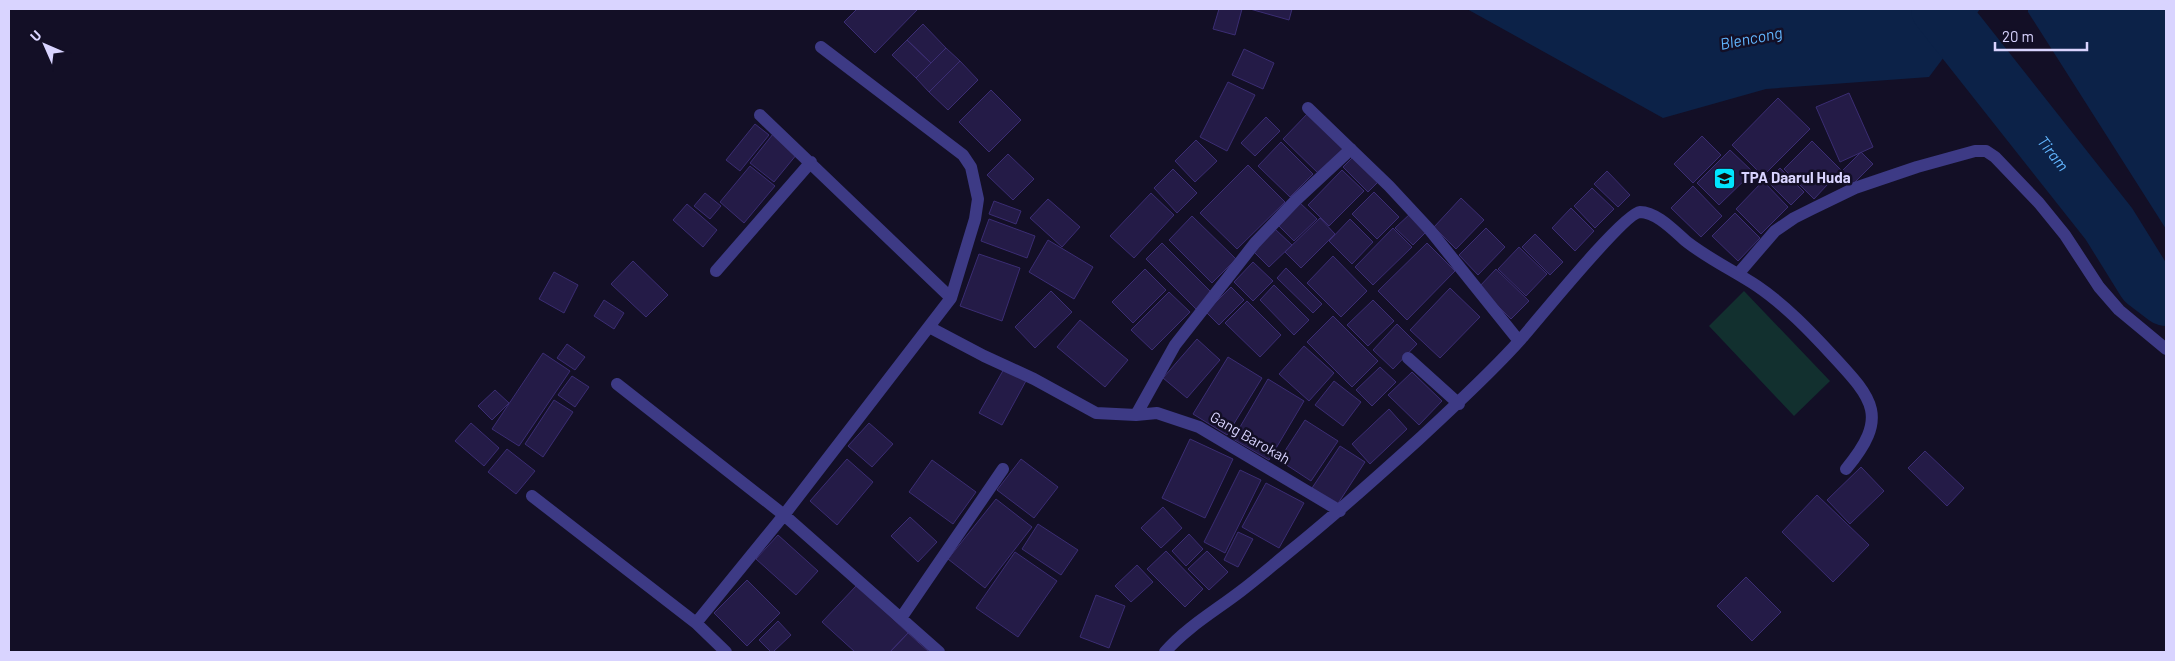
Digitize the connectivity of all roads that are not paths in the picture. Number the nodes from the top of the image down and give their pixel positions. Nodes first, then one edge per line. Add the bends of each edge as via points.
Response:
1 (821, 47) dead end
2 (1308, 108) dead end
3 (760, 115) dead end
4 (1352, 149) junction
5 (811, 162) junction
6 (716, 271) dead end
7 (1738, 274) junction
8 (952, 298) junction
9 (929, 327) junction
10 (1519, 341) junction
11 (2166, 349) edge
12 (1408, 358) dead end
13 (617, 384) dead end
14 (1459, 404) junction
15 (1136, 415) junction
16 (1003, 469) dead end
17 (1846, 469) dead end
18 (532, 496) dead end
19 (1340, 511) junction
20 (784, 515) junction
21 (900, 618) junction
22 (696, 623) junction
23 (726, 652) edge
24 (939, 652) edge
25 (1165, 652) edge

1 - 8 street via 963,155 972,167 978,198 975,219
2 - 4 street
3 - 5 street
4 - 10 street via 1429,229
4 - 15 street via 1255,243 1175,345
5 - 6 street
5 - 8 street
7 - 10 street via 1653,217 1642,212 1632,214
7 - 11 street via 1775,231 1830,200 1917,167 1986,151 2039,203 2119,310
7 - 17 street via 1790,312 1868,397 1872,430
8 - 9 street
9 - 15 street, Gang Barokah via 1034,378 1096,413
9 - 20 street
10 - 14 street
12 - 14 street
13 - 20 street
14 - 19 street
15 - 19 street, Gang Barokah via 1157,413 1199,427
16 - 21 street
18 - 22 street
19 - 25 street via 1240,592 1202,618
20 - 21 street
20 - 22 street
21 - 24 street
22 - 23 street

